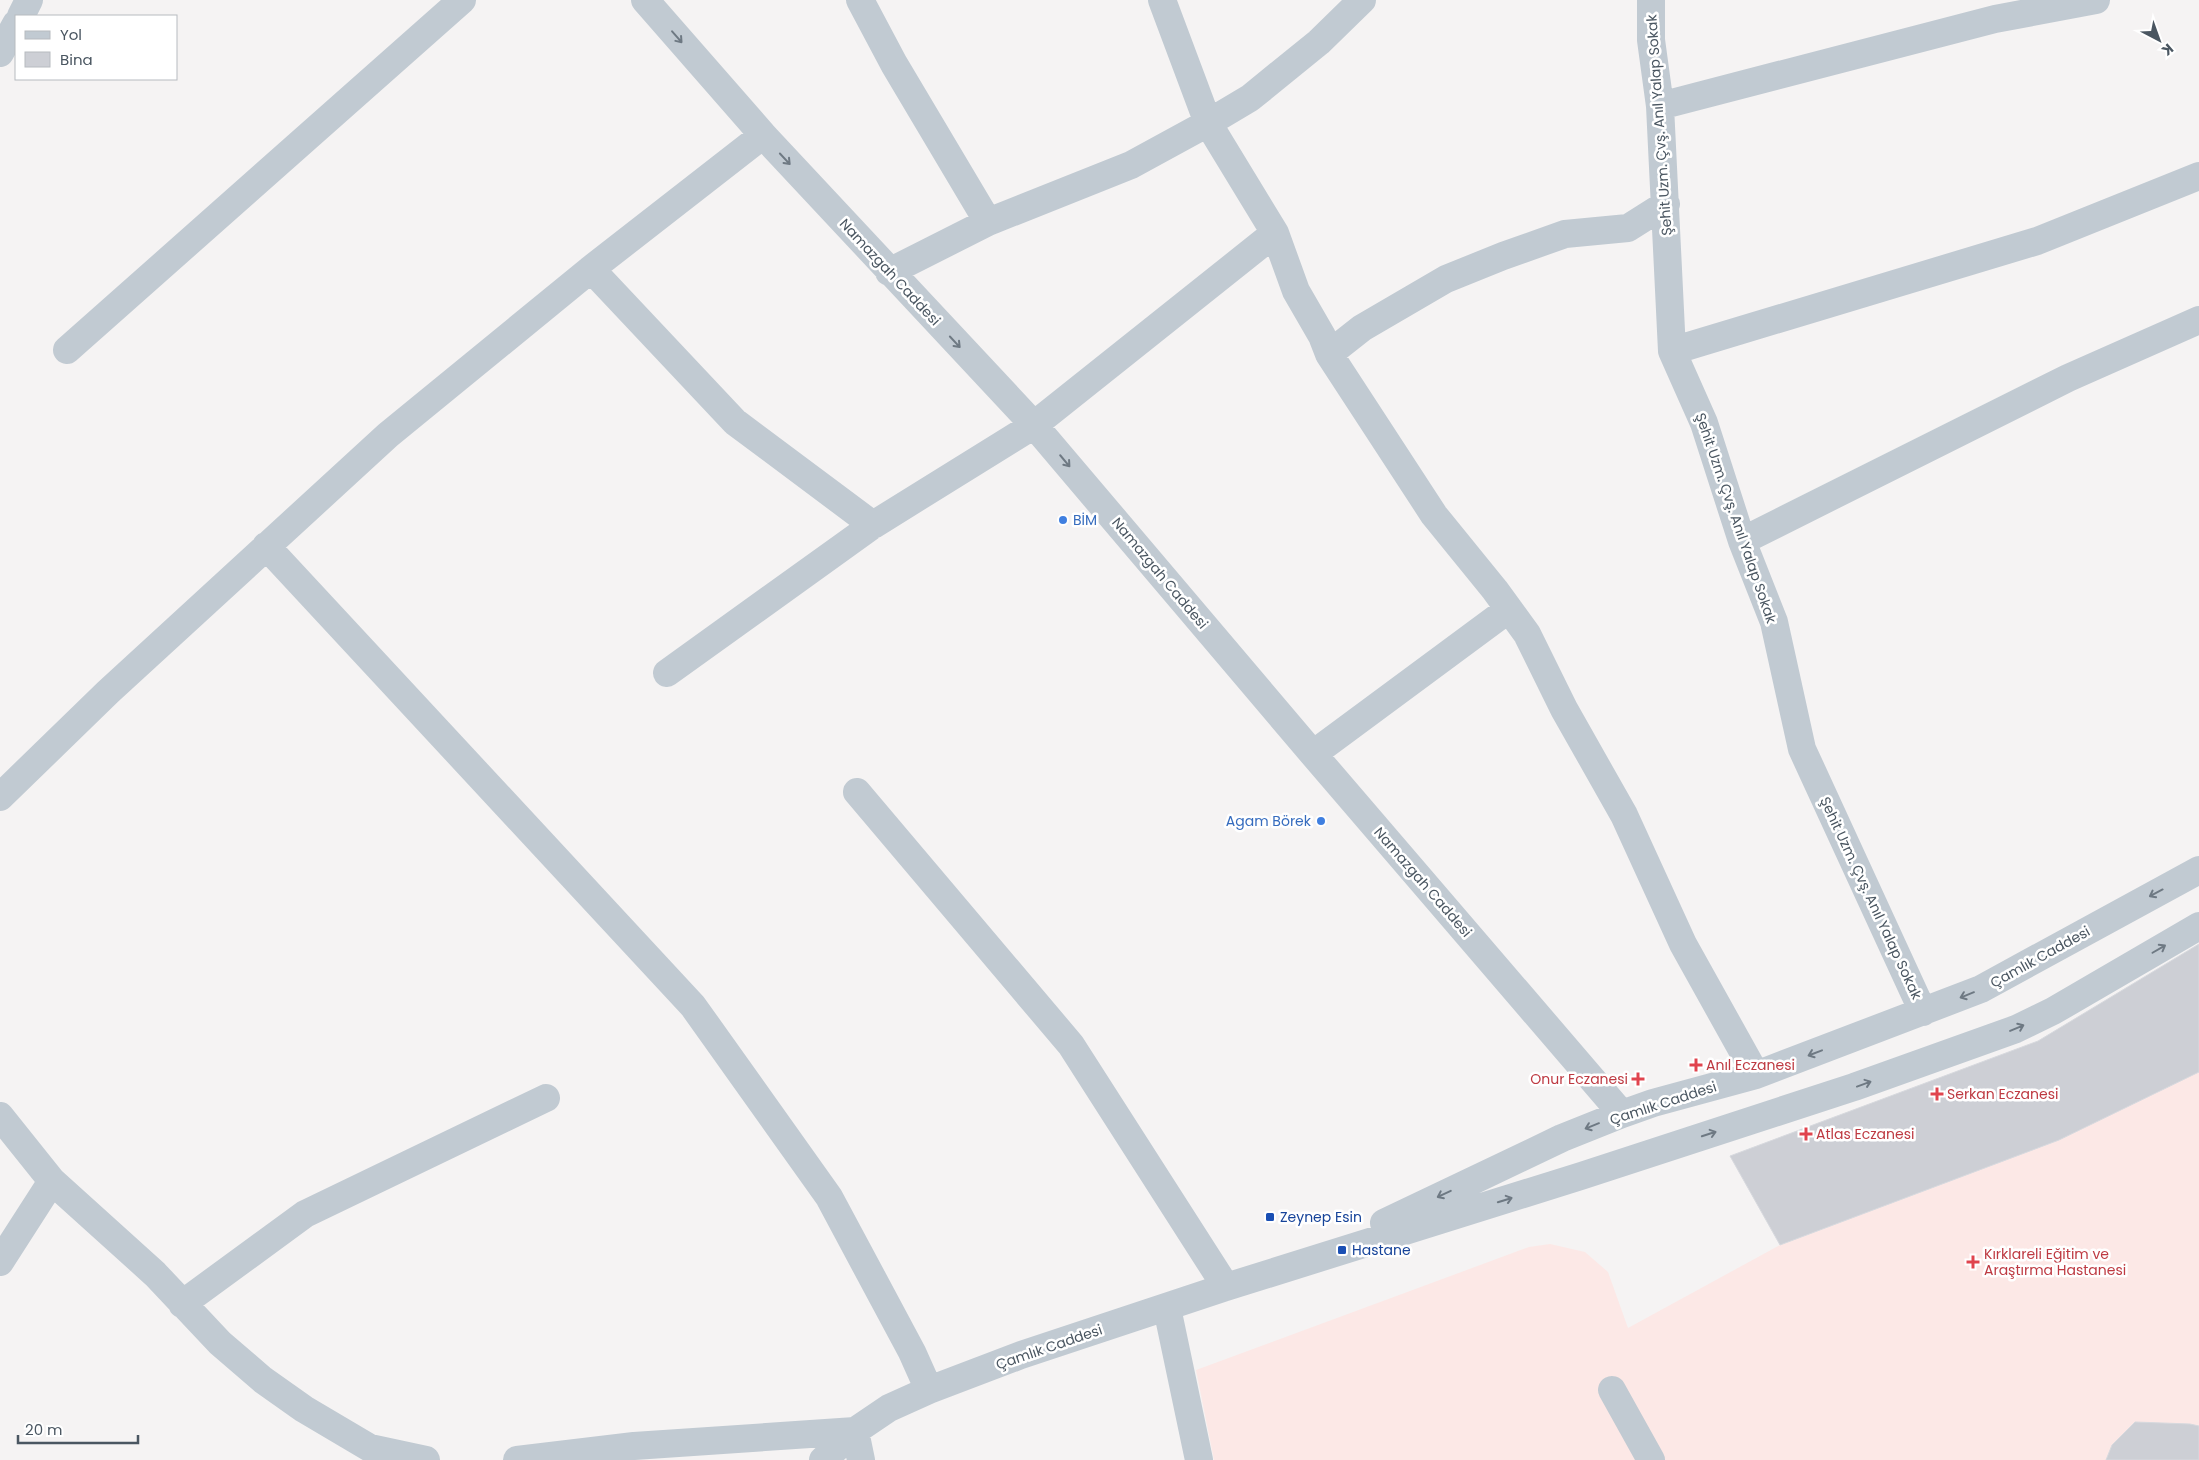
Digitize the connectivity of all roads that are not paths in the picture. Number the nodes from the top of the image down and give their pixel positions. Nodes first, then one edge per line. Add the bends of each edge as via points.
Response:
1 (29, 0) edge
2 (462, 0) edge
3 (645, 0) edge
4 (860, 0) edge
5 (1162, 0) edge
6 (1362, 0) edge
7 (1651, 0) edge
8 (2096, 0) edge
9 (21, 15) edge
10 (15, 26) edge
11 (0, 53) edge
12 (1660, 106) junction
13 (1208, 123) junction
14 (762, 135) junction
15 (2199, 176) edge
16 (1666, 204) junction
17 (988, 222) junction
18 (1275, 232) junction
19 (590, 269) junction
20 (889, 272) junction
21 (2199, 320) edge
22 (67, 350) dead end
23 (1672, 351) junction
24 (1329, 354) junction
25 (1034, 425) junction
26 (873, 526) junction
27 (1742, 541) junction
28 (266, 546) junction
29 (1509, 609) junction
30 (667, 673) dead end
31 (1313, 754) junction
32 (857, 792) dead end
33 (0, 797) edge
34 (2199, 870) edge
35 (2199, 926) edge
36 (1923, 1012) junction
37 (1756, 1075) junction
38 (546, 1098) dead end
39 (1622, 1114) junction
40 (0, 1116) edge
41 (52, 1181) junction
42 (0, 1262) edge
43 (1292, 1266) junction
44 (1226, 1287) junction
45 (182, 1304) junction
46 (1167, 1308) junction
47 (929, 1390) junction
48 (1612, 1390) dead end
49 (855, 1431) junction
50 (426, 1460) edge
51 (516, 1460) edge
52 (823, 1460) edge
53 (861, 1460) edge
54 (1199, 1460) edge
55 (1651, 1460) edge

1 - 9 street
2 - 22 street
3 -> 14 street, Namazgah Caddesi
4 - 17 street via 894,64
5 - 13 street
6 - 13 street via 1319,42 1250,98
7 - 12 street, Şehit Uzm. Çvş. Anıl Yalap Sokak via 1651,40
8 - 12 street via 1995,19
10 - 11 street
12 - 16 street, Şehit Uzm. Çvş. Anıl Yalap Sokak
13 - 17 street via 1131,165
13 - 18 street
14 - 19 street
14 -> 20 street, Namazgah Caddesi
15 - 23 street via 2037,241
16 - 23 street, Şehit Uzm. Çvş. Anıl Yalap Sokak
16 - 24 street via 1628,228 1565,234 1446,278 1362,328
17 - 20 street
18 - 24 street via 1296,291
18 - 25 street
19 - 26 street via 735,422
19 - 28 street via 388,436
20 -> 25 street, Namazgah Caddesi
21 - 27 street via 2068,378
23 - 27 street, Şehit Uzm. Çvş. Anıl Yalap Sokak via 1704,423
24 - 29 street via 1434,515
25 - 26 street
25 -> 31 street, Namazgah Caddesi
26 - 30 street
27 - 36 street, Şehit Uzm. Çvş. Anıl Yalap Sokak via 1774,622 1802,749
28 - 33 street via 115,685
28 - 47 street via 693,1006 829,1197
29 - 31 street
29 - 37 street via 1527,634 1564,709 1624,815 1683,944
31 - 39 street, Namazgah Caddesi
32 - 44 street via 1071,1045
34 -> 36 street, Çamlık Caddesi via 1981,989
43 -> 35 street, Çamlık Caddesi via 1854,1087 2016,1029
36 -> 37 street, Çamlık Caddesi
37 - 39 street, Çamlık Caddesi
38 - 45 street via 305,1214
39 -> 43 street, Çamlık Caddesi via 1562,1138
40 - 41 street
41 - 42 street
41 - 45 street via 156,1274
43 - 44 street, Çamlık Caddesi
44 - 46 street, Çamlık Caddesi
45 - 50 street via 220,1343 263,1380 304,1409 370,1448
46 - 47 street, Çamlık Caddesi via 1021,1355
46 - 54 street
47 - 49 street, Çamlık Caddesi via 889,1408
48 - 55 street
49 - 51 street via 634,1446
49 - 52 street, Çamlık Caddesi
49 - 53 street

